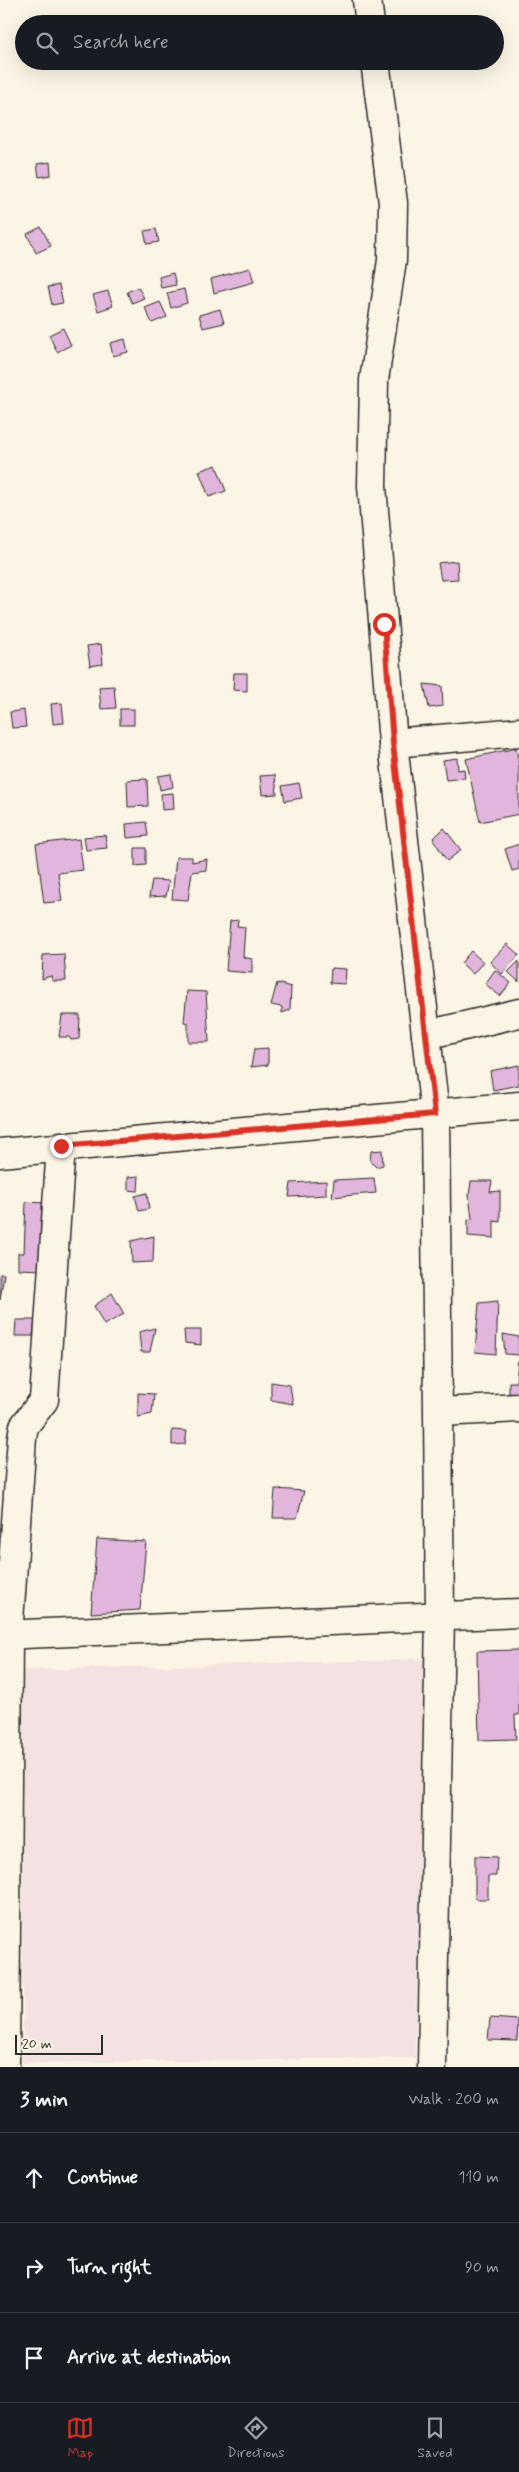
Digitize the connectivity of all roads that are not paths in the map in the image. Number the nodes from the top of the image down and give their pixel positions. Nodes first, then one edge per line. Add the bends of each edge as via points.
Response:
1 (366, 0) edge
2 (368, 15) edge
3 (376, 70) edge
4 (519, 732) edge
5 (393, 743) junction
6 (519, 1013) edge
7 (426, 1035) junction
8 (519, 1106) edge
9 (435, 1114) junction
10 (61, 1146) junction
11 (0, 1153) edge
12 (519, 1408) edge
13 (439, 1412) junction
14 (12, 1426) edge
15 (519, 1613) edge
16 (440, 1615) junction
17 (4, 1635) edge
18 (5, 2067) edge
19 (432, 2067) edge

1 - 2 street
3 - 5 street via 393,203 392,260 374,380 372,486
4 - 5 street
5 - 7 street
6 - 7 street
7 - 9 street
8 - 9 street
9 - 10 street
9 - 13 street
10 - 11 street
10 - 14 street via 44,1400
12 - 13 street
13 - 16 street
14 - 17 street
15 - 16 street
16 - 17 street
16 - 19 street
17 - 18 street

